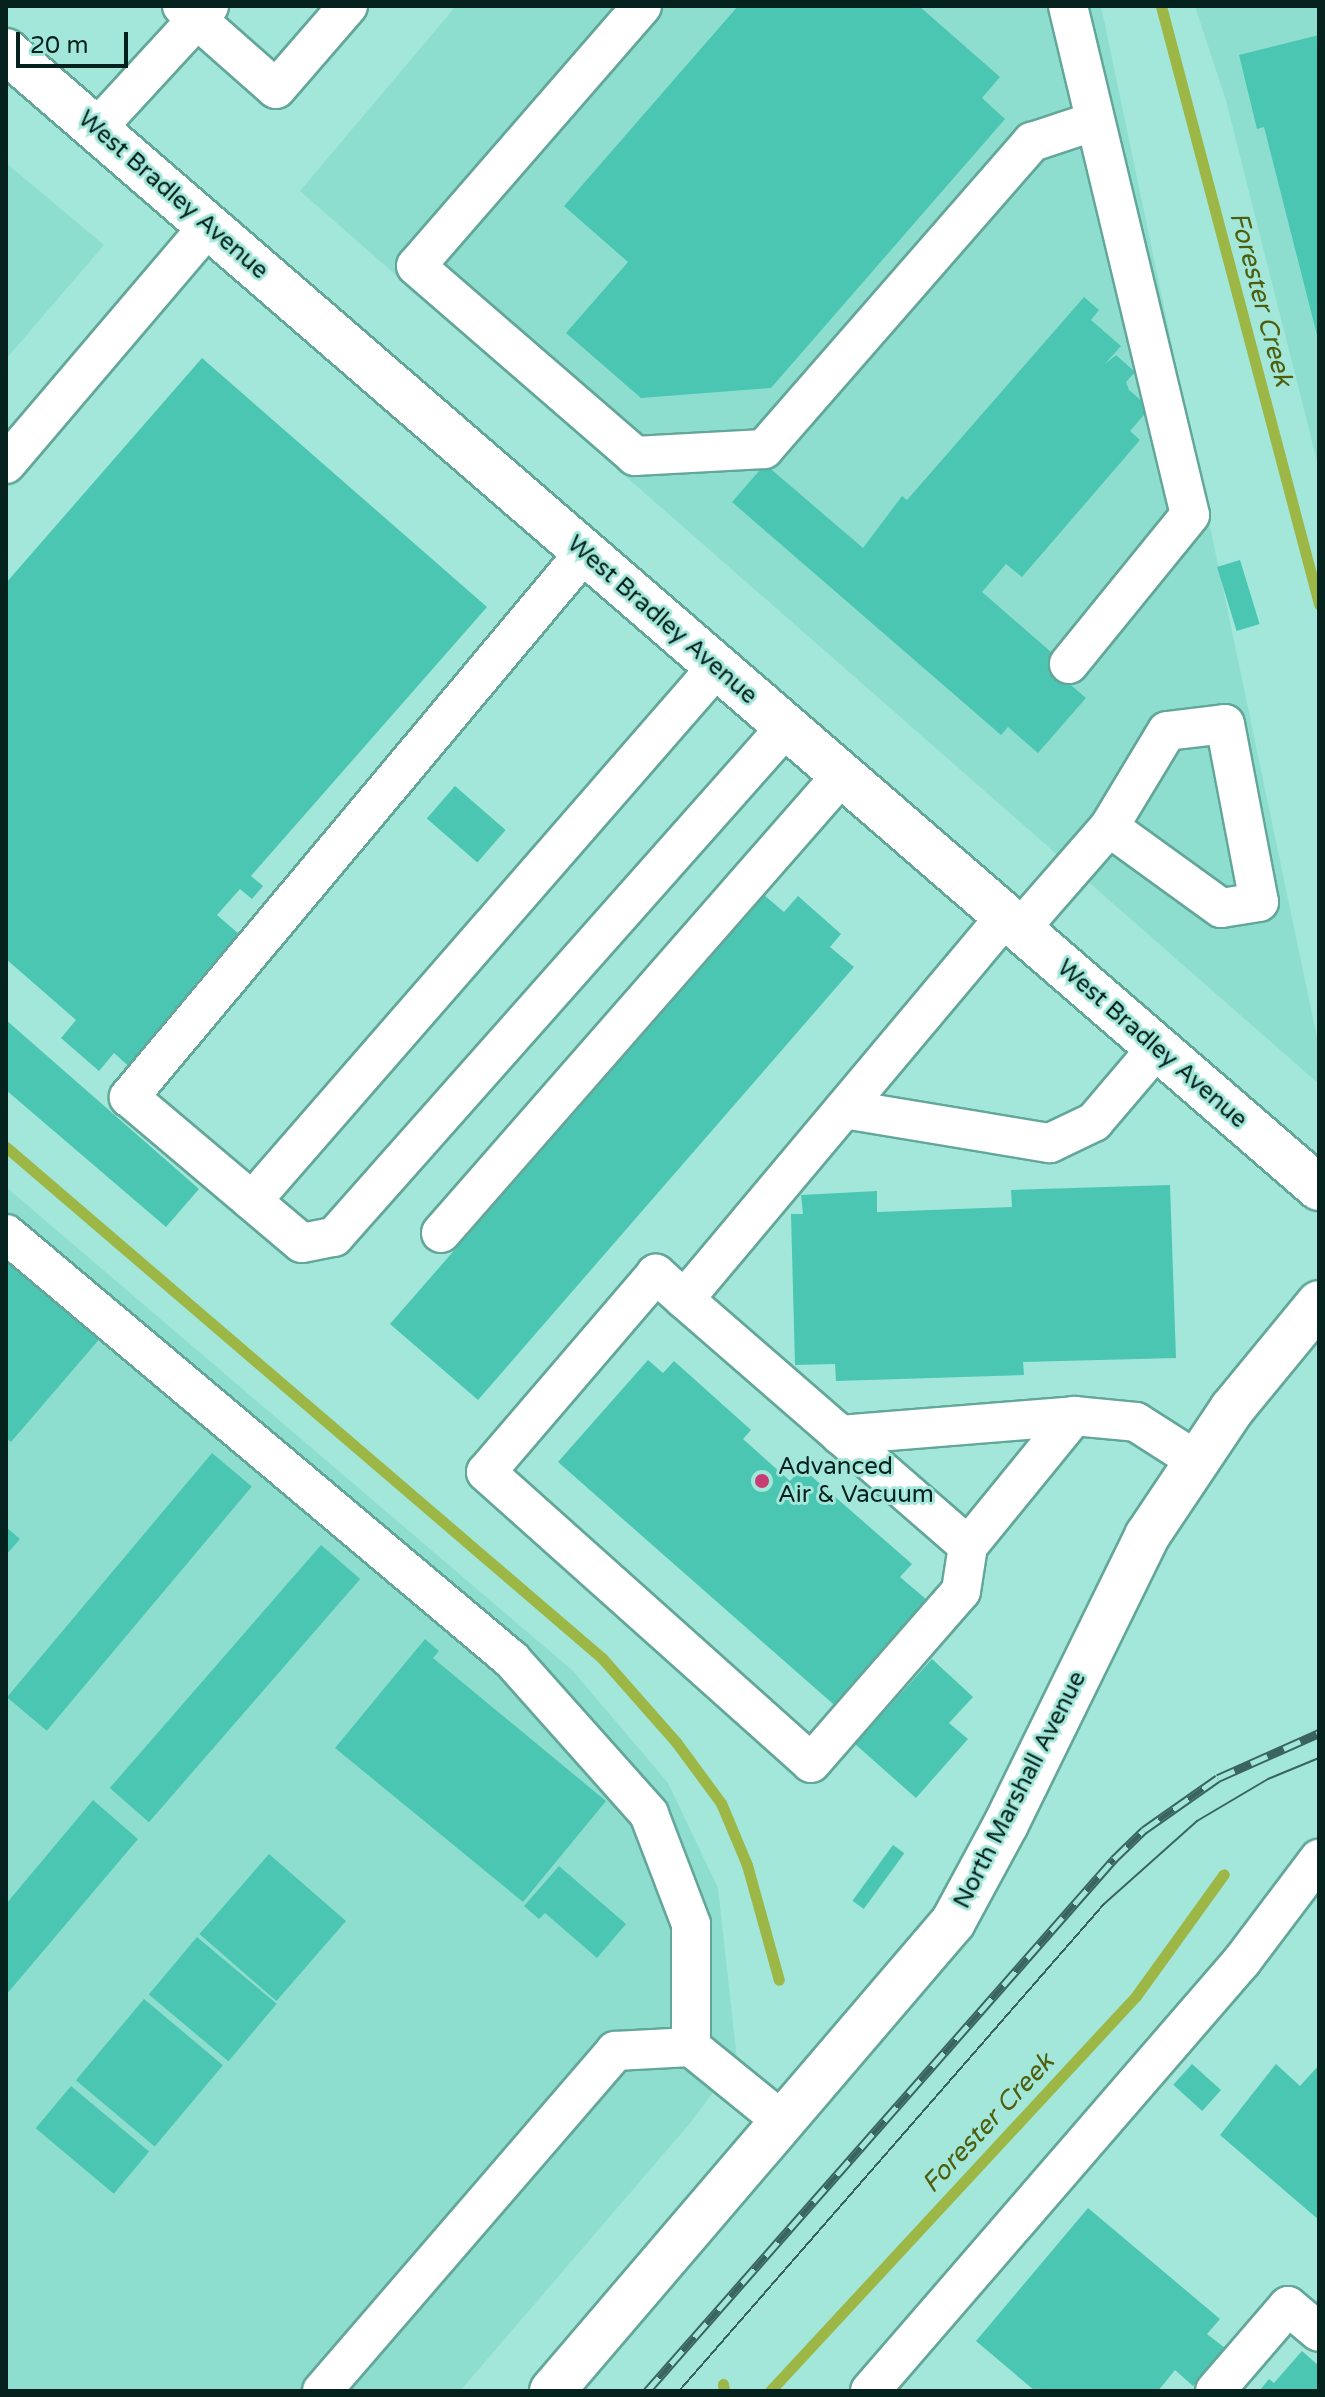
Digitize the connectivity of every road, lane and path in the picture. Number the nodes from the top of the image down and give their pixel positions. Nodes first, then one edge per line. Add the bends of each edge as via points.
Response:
1 (348, 6) edge
2 (642, 6) edge
3 (1068, 6) edge
4 (196, 10) edge
5 (6, 51) edge
6 (1095, 121) junction
7 (96, 129) junction
8 (208, 227) junction
9 (6, 464) edge
10 (585, 552) junction
11 (1069, 664) dead end
12 (717, 667) junction
13 (786, 727) junction
14 (842, 775) junction
15 (1109, 827) junction
16 (1012, 923) junction
17 (1157, 1048) junction
18 (844, 1109) junction
19 (1319, 1188) edge
20 (252, 1201) junction
21 (441, 1233) dead end
22 (6, 1234) edge
23 (684, 1299) junction
24 (1319, 1303) edge
25 (1074, 1416) junction
26 (840, 1435) junction
27 (1197, 1461) junction
28 (968, 1546) junction
29 (1319, 1859) edge
30 (691, 2047) junction
31 (782, 2121) junction
32 (1319, 2332) edge
33 (322, 2391) edge
34 (552, 2391) edge
35 (870, 2391) edge
36 (1215, 2391) edge

1 - 4 lane via 276,89
2 - 6 lane via 416,266 635,456 764,449 1032,142
3 - 6 lane
4 - 7 lane
5 - 7 main road, West Bradley Avenue
6 - 11 lane via 1190,515
7 - 8 main road, West Bradley Avenue
8 - 9 lane
8 - 10 main road, West Bradley Avenue
10 - 12 main road, West Bradley Avenue
10 - 20 lane via 129,1097
12 - 13 main road, West Bradley Avenue
12 - 20 lane
13 - 14 main road, West Bradley Avenue
13 - 20 lane via 334,1237 302,1243
14 - 16 main road, West Bradley Avenue
14 - 21 lane
15 - 15 lane via 1167,731 1225,724 1259,902 1221,908
15 - 16 lane
16 - 17 main road, West Bradley Avenue
16 - 18 lane
17 - 18 lane via 1094,1122 1050,1143
17 - 19 main road, West Bradley Avenue
18 - 23 lane
22 - 30 lane via 512,1660 649,1814 691,1924
23 - 26 lane
23 - 28 lane via 656,1274 486,1472 811,1763 961,1591
24 - 27 main road, North Marshall Avenue via 1232,1409
25 - 26 lane
25 - 27 lane via 1136,1422
25 - 28 lane
26 - 28 lane
27 - 31 main road, North Marshall Avenue via 1147,1536 953,1922
29 - 35 lane via 1242,1961
30 - 31 lane
30 - 33 lane via 615,2051
31 - 34 main road, North Marshall Avenue
32 - 36 lane via 1288,2306

